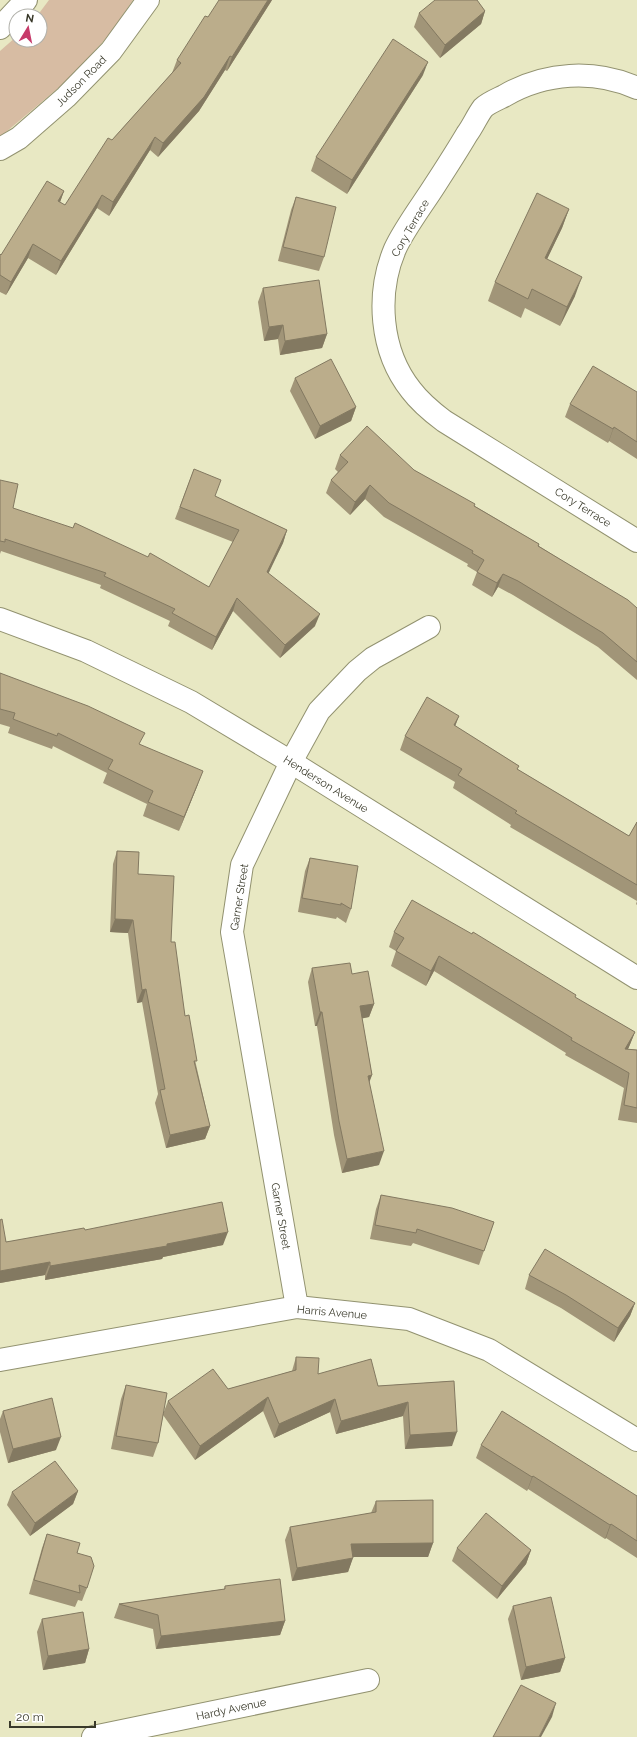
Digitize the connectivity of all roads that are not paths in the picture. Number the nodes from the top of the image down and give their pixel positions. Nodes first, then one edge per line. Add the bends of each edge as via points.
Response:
1 (26, 0) edge
2 (148, 0) edge
3 (0, 28) edge
4 (637, 88) edge
5 (0, 149) edge
6 (637, 541) edge
7 (0, 619) edge
8 (429, 627) dead end
9 (291, 762) junction
10 (637, 978) edge
11 (297, 1307) junction
12 (0, 1360) edge
13 (637, 1440) edge
14 (368, 1680) dead end
15 (93, 1737) edge

1 - 3 street
2 - 5 street, Judson Road via 111,51 66,97 19,138
4 - 6 street, Cory Terrace via 592,76 572,75 548,78 520,86 484,107 396,248 385,284 383,308 389,346 398,369 410,390 431,411
7 - 9 street, Henderson Avenue via 86,651 191,702
8 - 9 street, Garner Street via 373,658 342,685 319,711
9 - 10 street, Henderson Avenue
9 - 11 street, Garner Street via 242,865 232,932
11 - 12 street, Harris Avenue
11 - 13 street, Harris Avenue via 409,1319 489,1350
14 - 15 street, Hardy Avenue

